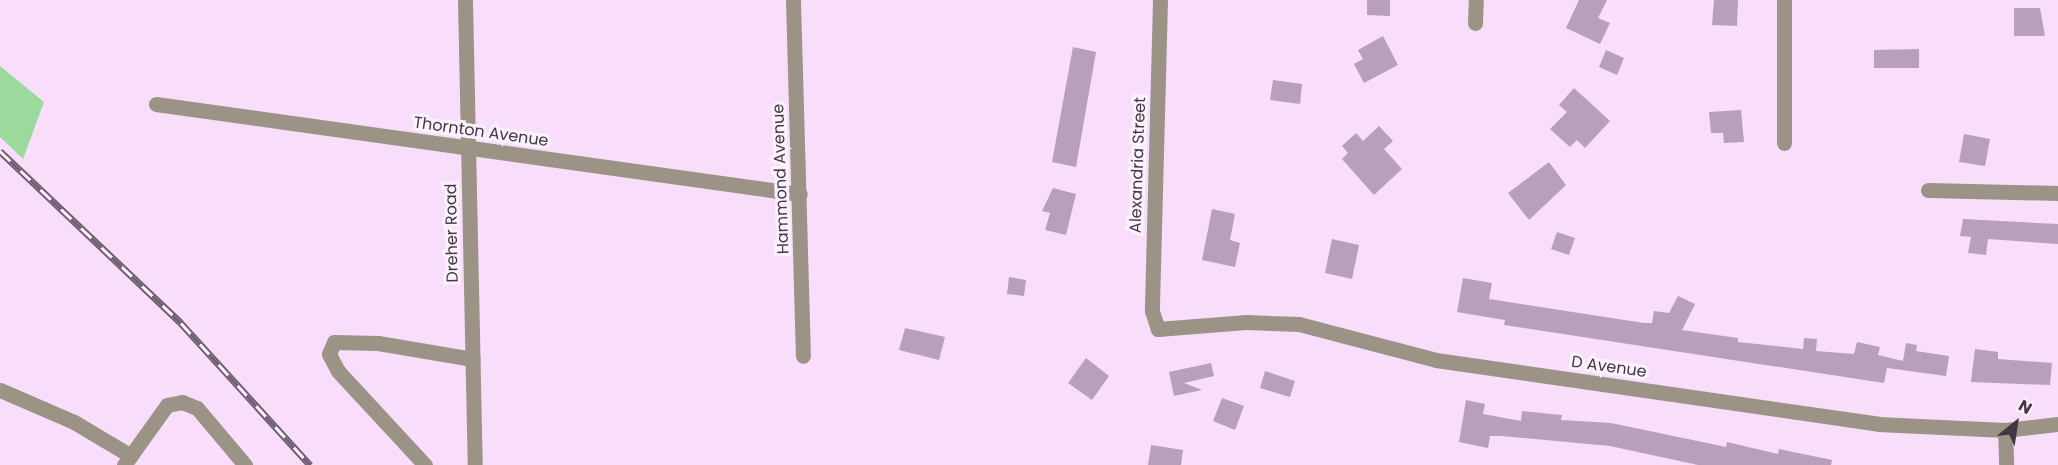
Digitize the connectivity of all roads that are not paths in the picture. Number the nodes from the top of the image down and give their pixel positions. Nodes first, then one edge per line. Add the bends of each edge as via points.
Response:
1 (465, 0) edge
2 (793, 0) edge
3 (1160, 0) edge
4 (1476, 0) edge
5 (1784, 0) edge
6 (1475, 23) dead end
7 (156, 104) dead end
8 (1784, 143) dead end
9 (468, 148) junction
10 (1928, 190) dead end
11 (800, 194) junction
12 (2058, 194) edge
13 (1158, 329) joint
14 (803, 356) dead end
15 (473, 359) junction
16 (0, 390) edge
17 (2058, 424) edge
18 (2005, 430) junction
19 (127, 460) edge
20 (245, 465) edge
21 (425, 465) edge
22 (475, 465) edge
23 (2006, 465) edge

1 - 9 street, Dreher Road
2 - 11 street, Hammond Avenue
3 - 13 street, Alexandria Street via 1152,311
4 - 6 street
5 - 8 street
7 - 9 street, Thornton Avenue
9 - 11 street, Thornton Avenue
9 - 15 street, Dreher Road
10 - 12 street
11 - 14 street, Hammond Avenue
13 - 18 street, D Avenue via 1246,322 1299,324 1436,360 1878,424
15 - 21 street via 378,343 334,342 329,354 338,371
15 - 22 street, Dreher Road
16 - 19 street via 74,422
17 - 18 street, D Avenue
18 - 23 street
19 - 20 street via 167,405 182,402 196,408

